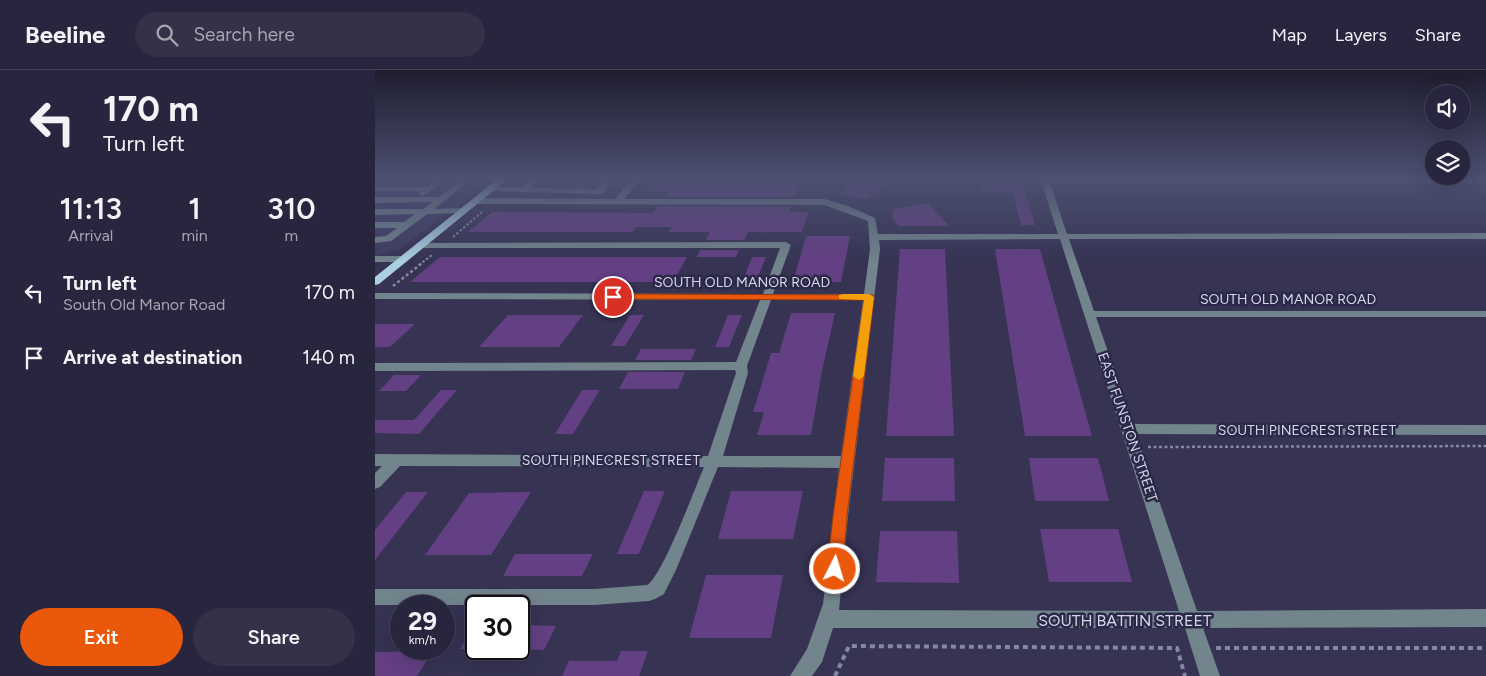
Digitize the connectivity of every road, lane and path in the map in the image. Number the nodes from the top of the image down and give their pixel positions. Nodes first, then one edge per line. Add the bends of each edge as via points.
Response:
1 (431, 206) edge
2 (469, 206) edge
3 (839, 206) edge
4 (1053, 206) edge
5 (463, 211) junction
6 (375, 212) edge
7 (424, 212) junction
8 (375, 225) edge
9 (406, 225) junction
10 (1063, 236) junction
11 (1486, 236) edge
12 (874, 237) junction
13 (375, 240) edge
14 (420, 245) junction
15 (375, 259) edge
16 (403, 259) junction
17 (375, 282) edge
18 (375, 296) edge
19 (768, 297) junction
20 (869, 297) junction
21 (1089, 314) junction
22 (1486, 314) edge
23 (741, 366) junction
24 (375, 367) edge
25 (1129, 429) junction
26 (1486, 430) edge
27 (1486, 446) edge
28 (1146, 447) dead end
29 (375, 460) edge
30 (395, 460) junction
31 (713, 460) junction
32 (847, 462) junction
33 (375, 483) edge
34 (375, 597) edge
35 (1486, 618) edge
36 (827, 619) junction
37 (1192, 619) junction
38 (1177, 648) junction
39 (1201, 648) junction
40 (1486, 648) edge
41 (800, 676) edge
42 (835, 676) edge
43 (1185, 676) edge
44 (1211, 676) edge

1 - 7 street
2 - 5 main road
3 - 12 street via 872,220
4 - 10 street, EAST FUNSTON STREET
5 - 7 street
5 - 14 main road
6 - 7 street
7 - 9 street
8 - 9 street
9 - 13 street via 388,238
10 - 11 street
10 - 12 street
10 - 21 street, EAST FUNSTON STREET
12 - 20 street
14 - 16 main road
14 - 19 street via 786,245
15 - 16 street
16 - 17 main road
18 - 19 street, SOUTH OLD MANOR ROAD
19 - 20 street, SOUTH OLD MANOR ROAD
19 - 23 street
20 - 32 street
21 - 22 street, SOUTH OLD MANOR ROAD
21 - 25 street, EAST FUNSTON STREET
23 - 24 street
23 - 31 street via 742,373
25 - 26 street, SOUTH PINECREST STREET
25 - 37 street, EAST FUNSTON STREET
27 - 28 path
29 - 30 street, SOUTH PINECREST STREET
30 - 31 street, SOUTH PINECREST STREET
30 - 33 street
31 - 32 street, SOUTH PINECREST STREET
31 - 34 street via 670,565 658,588 649,593 594,597
32 - 36 street via 832,604
35 - 37 street, SOUTH BATTIN STREET
36 - 37 street, SOUTH BATTIN STREET
36 - 41 street via 815,655
37 - 39 street, EAST FUNSTON STREET
38 - 39 path
38 - 42 path via 849,646
38 - 43 path
39 - 40 path
39 - 44 street, EAST FUNSTON STREET

